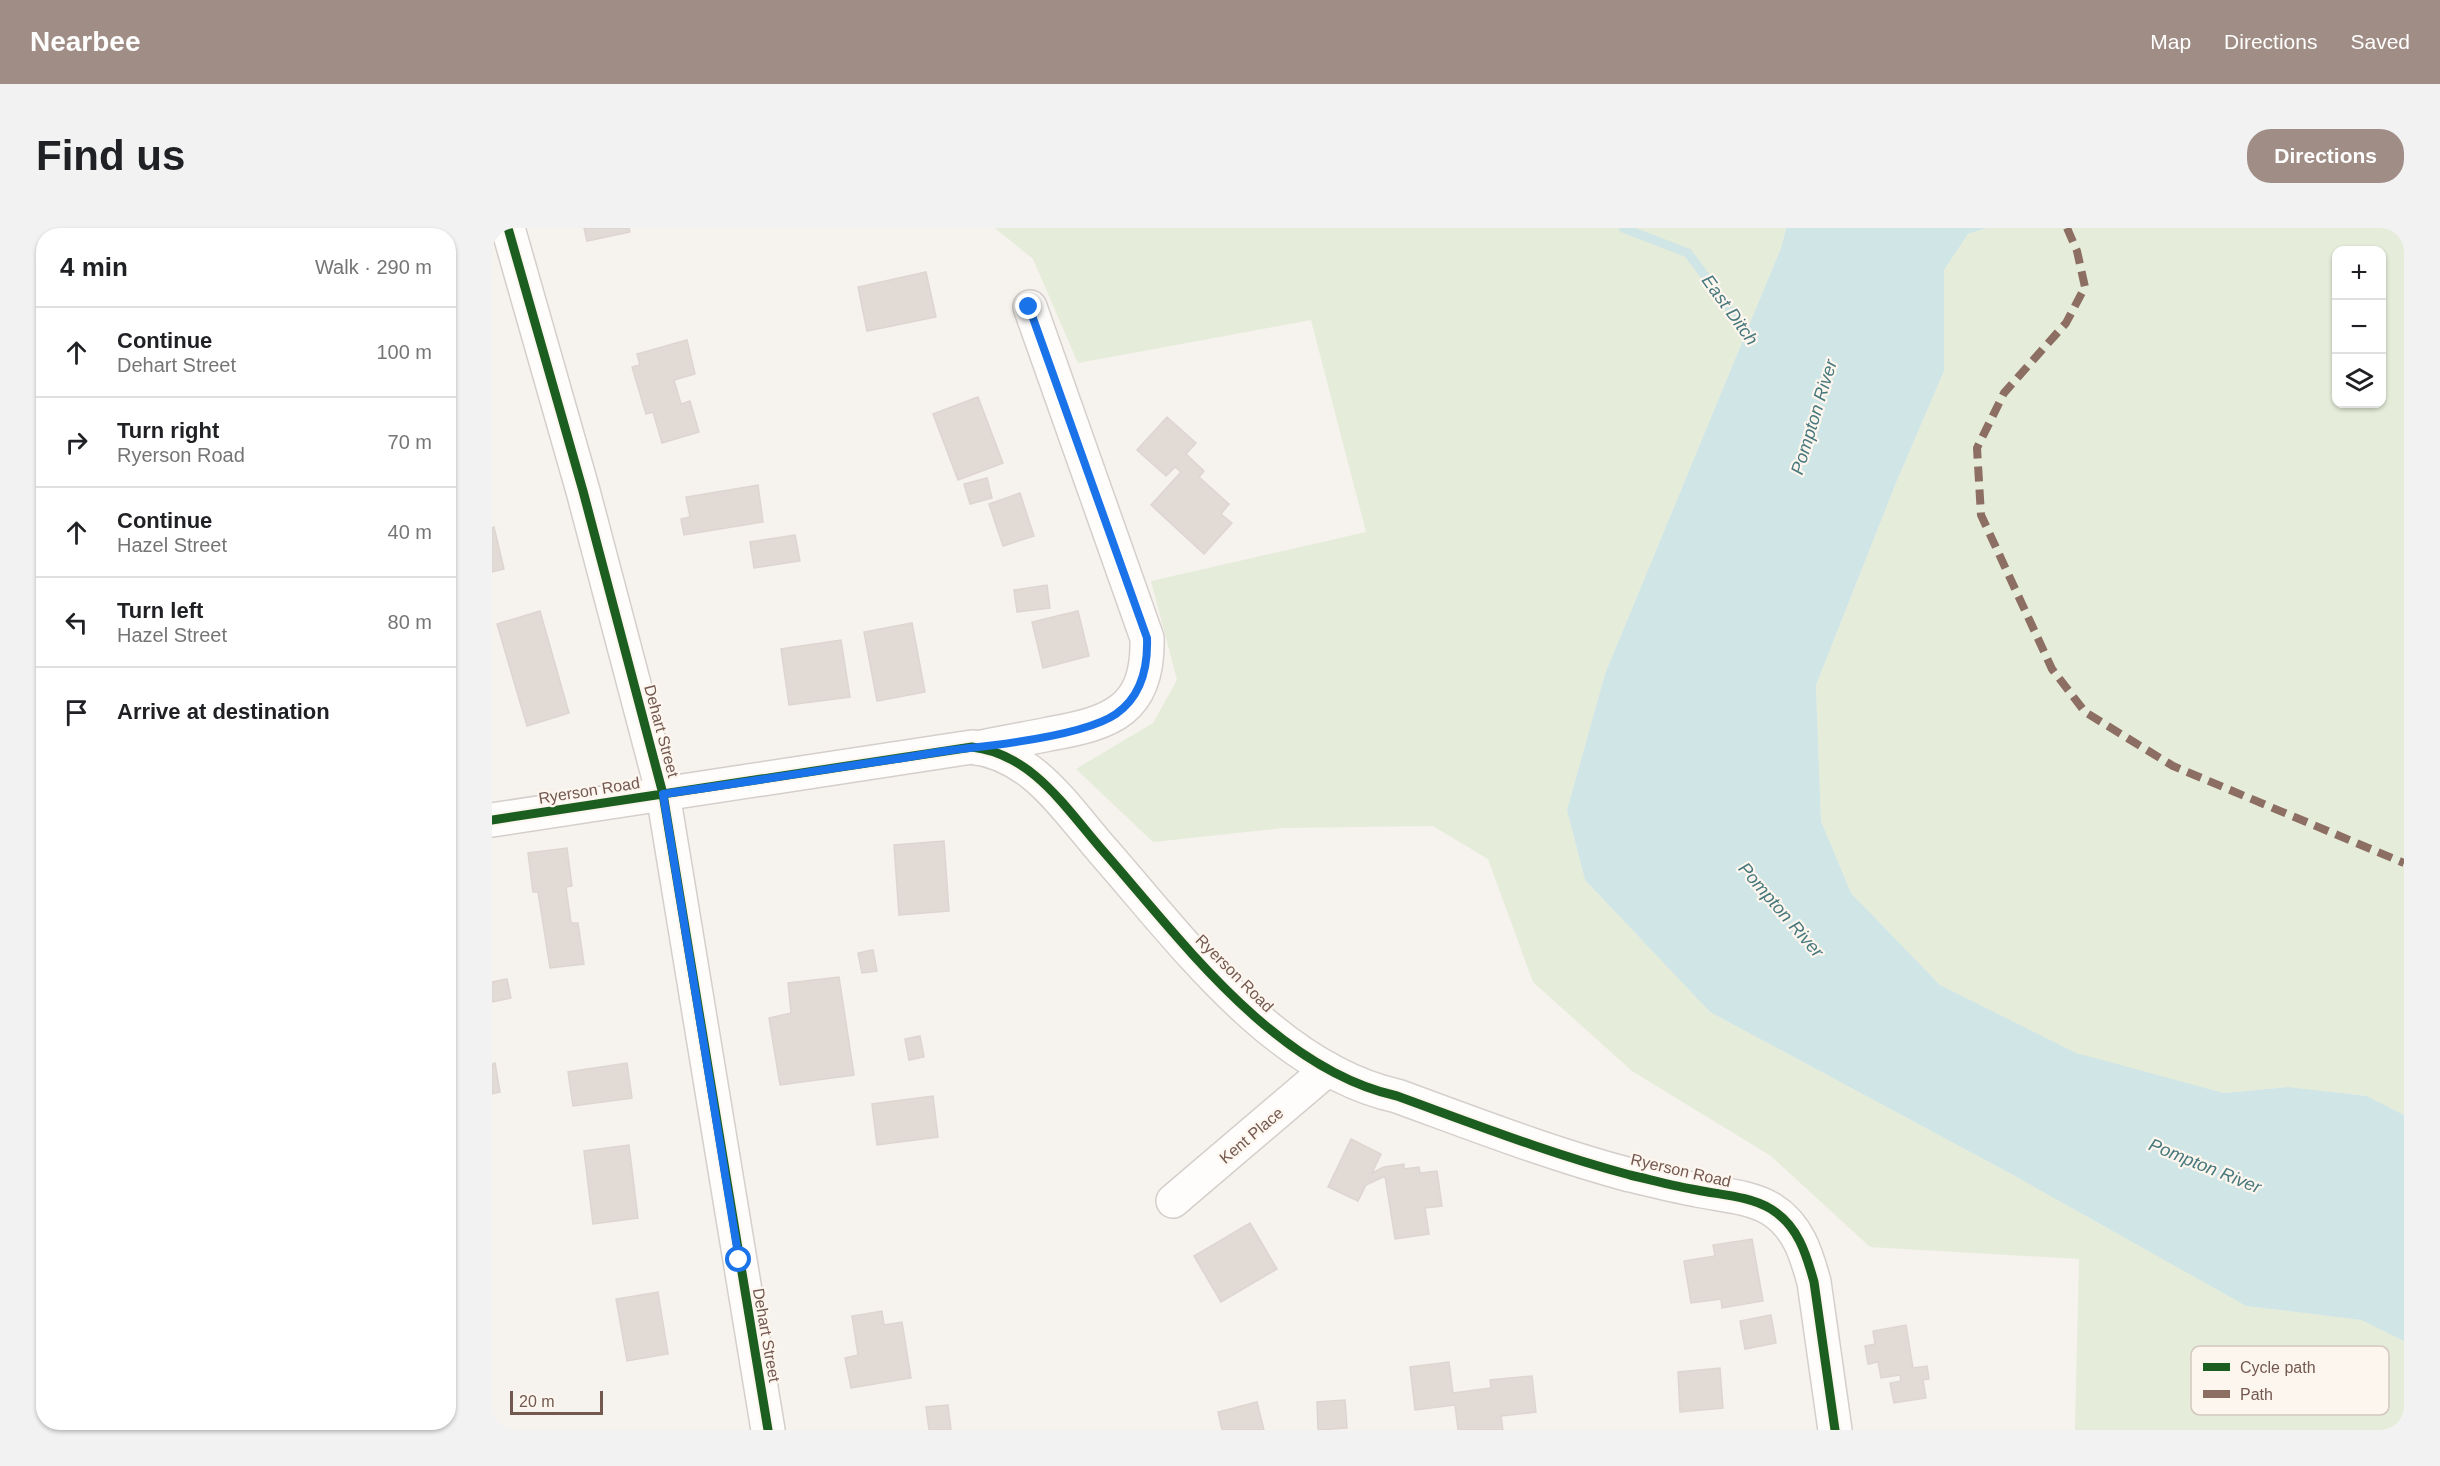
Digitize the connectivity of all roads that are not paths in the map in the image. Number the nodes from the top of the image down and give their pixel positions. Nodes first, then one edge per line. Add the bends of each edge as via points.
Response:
1 (508, 228) edge
2 (1029, 307) dead end
3 (977, 748) junction
4 (663, 794) junction
5 (492, 820) edge
6 (1328, 1069) junction
7 (1173, 1201) dead end
8 (768, 1430) edge
9 (1835, 1430) edge

1 - 4 street, Dehart Street
2 - 3 street via 1147,638 1148,659 1143,680 1132,698 1099,724
3 - 4 street, Ryerson Road
3 - 6 street, Ryerson Road via 993,749 1030,770 1212,976 1250,1013
4 - 5 street, Ryerson Road
4 - 8 street, Dehart Street
6 - 7 street, Kent Place
6 - 9 street, Ryerson Road via 1376,1091 1558,1155 1693,1190 1753,1201 1772,1210 1801,1241 1808,1261

